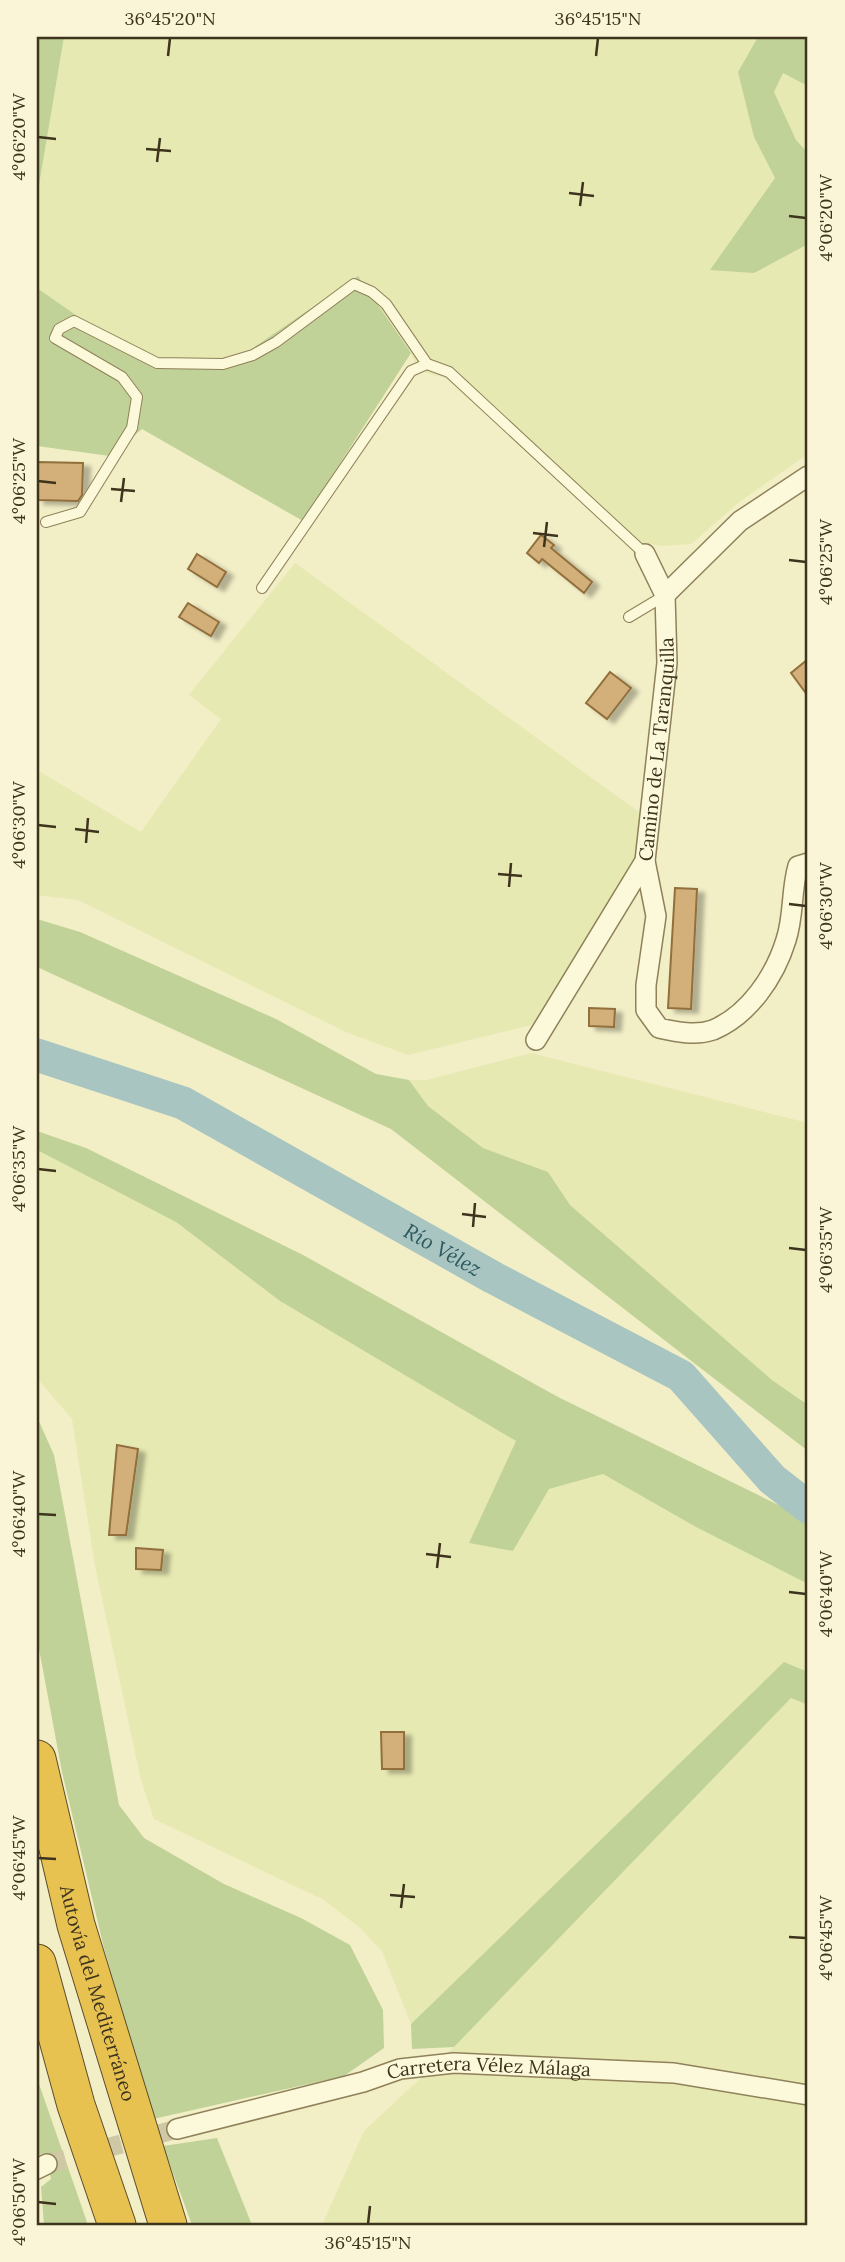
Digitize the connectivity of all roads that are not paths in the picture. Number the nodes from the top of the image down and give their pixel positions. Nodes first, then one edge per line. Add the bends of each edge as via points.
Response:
1 (426, 364) junction
2 (808, 476) edge
3 (46, 522) dead end
4 (645, 554) joint
5 (262, 588) dead end
6 (665, 595) junction
7 (629, 617) dead end
8 (645, 861) junction
9 (808, 863) edge
10 (536, 1040) dead end
11 (37, 1759) edge
12 (37, 1963) edge
13 (808, 2095) edge
14 (177, 2129) tunnel mouth
15 (117, 2225) edge
16 (168, 2225) edge

1 - 3 lane via 386,304 354,284 276,342 223,364 157,363 74,321 58,329 55,338 122,377 137,397 132,428 80,512
1 - 4 lane via 449,372
1 - 5 lane via 411,370
2 - 6 street, Camino de La Taranquilla via 740,521
4 - 6 street, Camino de La Taranquilla
6 - 7 lane, Camino de La Taranquilla
6 - 8 street, Camino de La Taranquilla via 667,663
8 - 9 street via 656,916 646,1010 659,1028 681,1033 711,1031 760,992 787,939 798,866
8 - 10 street, Camino de La Taranquilla
11 - 16 highway, Autovía del Mediterráneo via 76,1926
12 - 15 highway via 76,2105
13 - 14 street, Carretera Vélez Málaga via 674,2073 454,2063 400,2068

